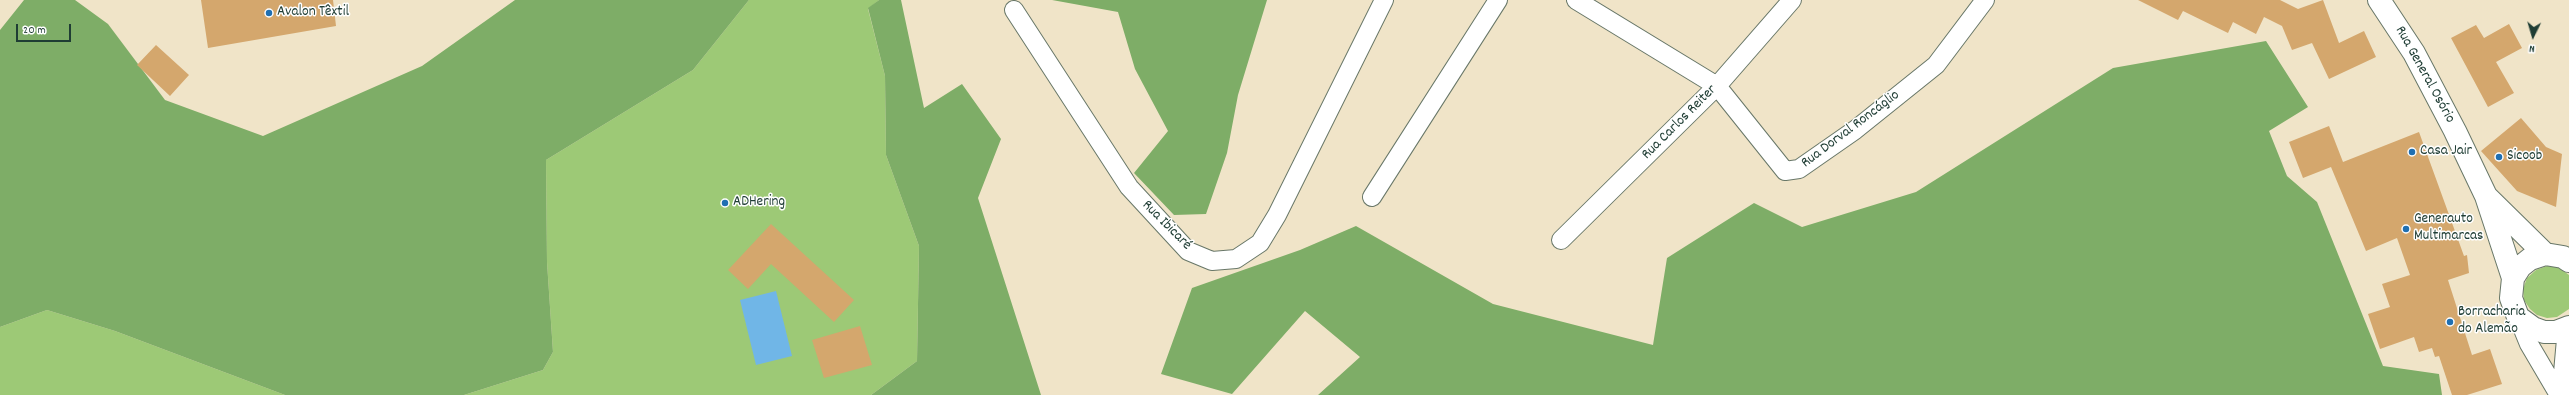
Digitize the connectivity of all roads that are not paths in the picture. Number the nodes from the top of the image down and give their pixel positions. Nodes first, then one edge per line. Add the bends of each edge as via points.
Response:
1 (1384, 0) edge
2 (1498, 0) edge
3 (1576, 0) edge
4 (1792, 0) edge
5 (1985, 0) edge
6 (2379, 0) edge
7 (1014, 10) dead end
8 (1718, 86) junction
9 (1372, 196) dead end
10 (2486, 196) junction
11 (1561, 240) dead end
12 (2545, 254) junction
13 (2569, 261) edge
14 (2513, 278) junction
15 (2518, 317) junction
16 (2568, 328) edge
17 (2560, 395) edge

1 - 7 street, Rua Ibicaré via 1277,215 1260,243 1236,259 1212,261 1188,251 1129,187
2 - 9 street
3 - 8 street
4 - 8 street, Rua Carlos Reiter
5 - 8 street, Rua Dorval Roncáglio via 1936,65 1800,170 1785,171
6 - 10 main road, Rua General Osório via 2414,53
8 - 11 street, Rua Carlos Reiter
10 - 12 main road, Rua General Osório
10 - 14 main road, Rua General Osório
12 - 13 main road
12 - 14 main road via 2530,259 2520,267
14 - 15 main road via 2511,298
15 - 16 main road via 2533,328 2544,332
15 - 17 street via 2529,344
16 - 17 street

